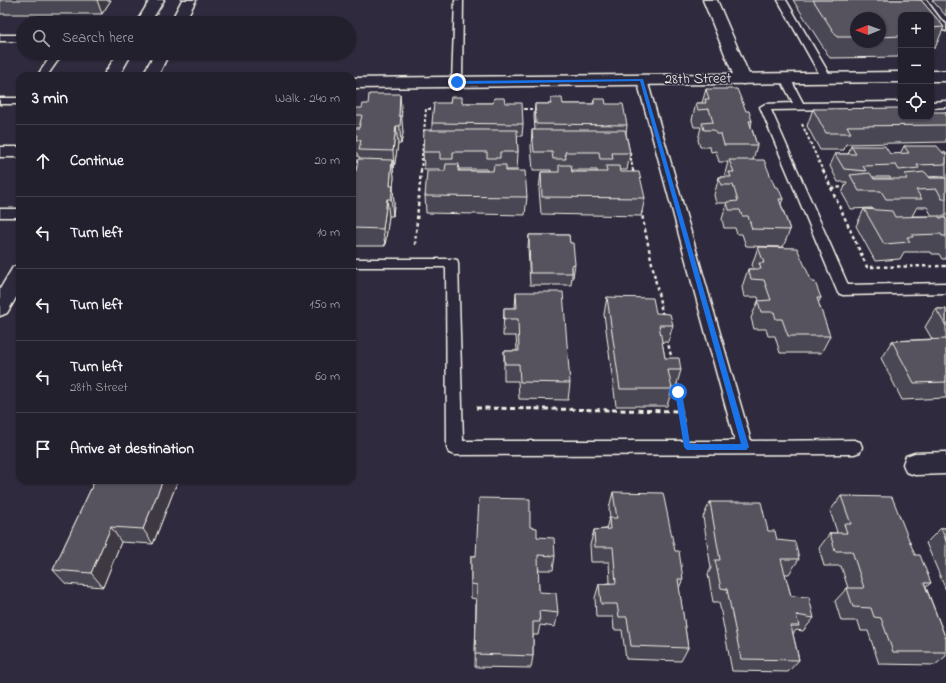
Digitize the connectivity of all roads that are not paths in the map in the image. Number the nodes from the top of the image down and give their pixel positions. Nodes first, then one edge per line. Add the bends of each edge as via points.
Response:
1 (157, 0) edge
2 (189, 0) edge
3 (459, 0) edge
4 (710, 0) edge
5 (782, 0) edge
6 (921, 0) edge
7 (147, 16) edge
8 (181, 16) edge
9 (946, 28) edge
10 (0, 38) edge
11 (16, 38) edge
12 (53, 60) edge
13 (121, 60) edge
14 (158, 60) edge
15 (45, 72) edge
16 (113, 72) edge
17 (152, 72) edge
18 (898, 76) edge
19 (934, 76) edge
20 (946, 76) edge
21 (826, 77) junction
22 (743, 78) junction
23 (785, 78) junction
24 (642, 80) junction
25 (457, 82) junction
26 (356, 84) edge
27 (0, 100) edge
28 (16, 101) edge
29 (946, 104) edge
30 (898, 105) edge
31 (934, 105) edge
32 (799, 106) junction
33 (0, 152) edge
34 (16, 152) edge
35 (0, 213) edge
36 (16, 213) edge
37 (356, 263) edge
38 (16, 281) edge
39 (946, 288) edge
40 (0, 308) edge
41 (746, 447) junction
42 (854, 447) dead end
43 (946, 463) edge
44 (915, 464) dead end

1 - 7 street
2 - 8 street
3 - 25 lane
4 - 22 street
5 - 21 lane
6 - 9 lane
10 - 11 lane
12 - 15 lane
13 - 16 street
14 - 17 street
18 - 21 street, 28th Street
19 - 20 street
21 - 23 street, 28th Street
22 - 23 street, 28th Street
22 - 24 street, 28th Street
23 - 32 lane
24 - 25 street, 28th Street
24 - 41 lane
25 - 26 street, 28th Street
27 - 28 lane
29 - 31 lane
30 - 32 lane
32 - 39 lane via 764,107 843,290
33 - 34 street
35 - 36 lane
37 - 41 lane via 452,263 455,448
38 - 40 street
41 - 42 lane
43 - 44 street

